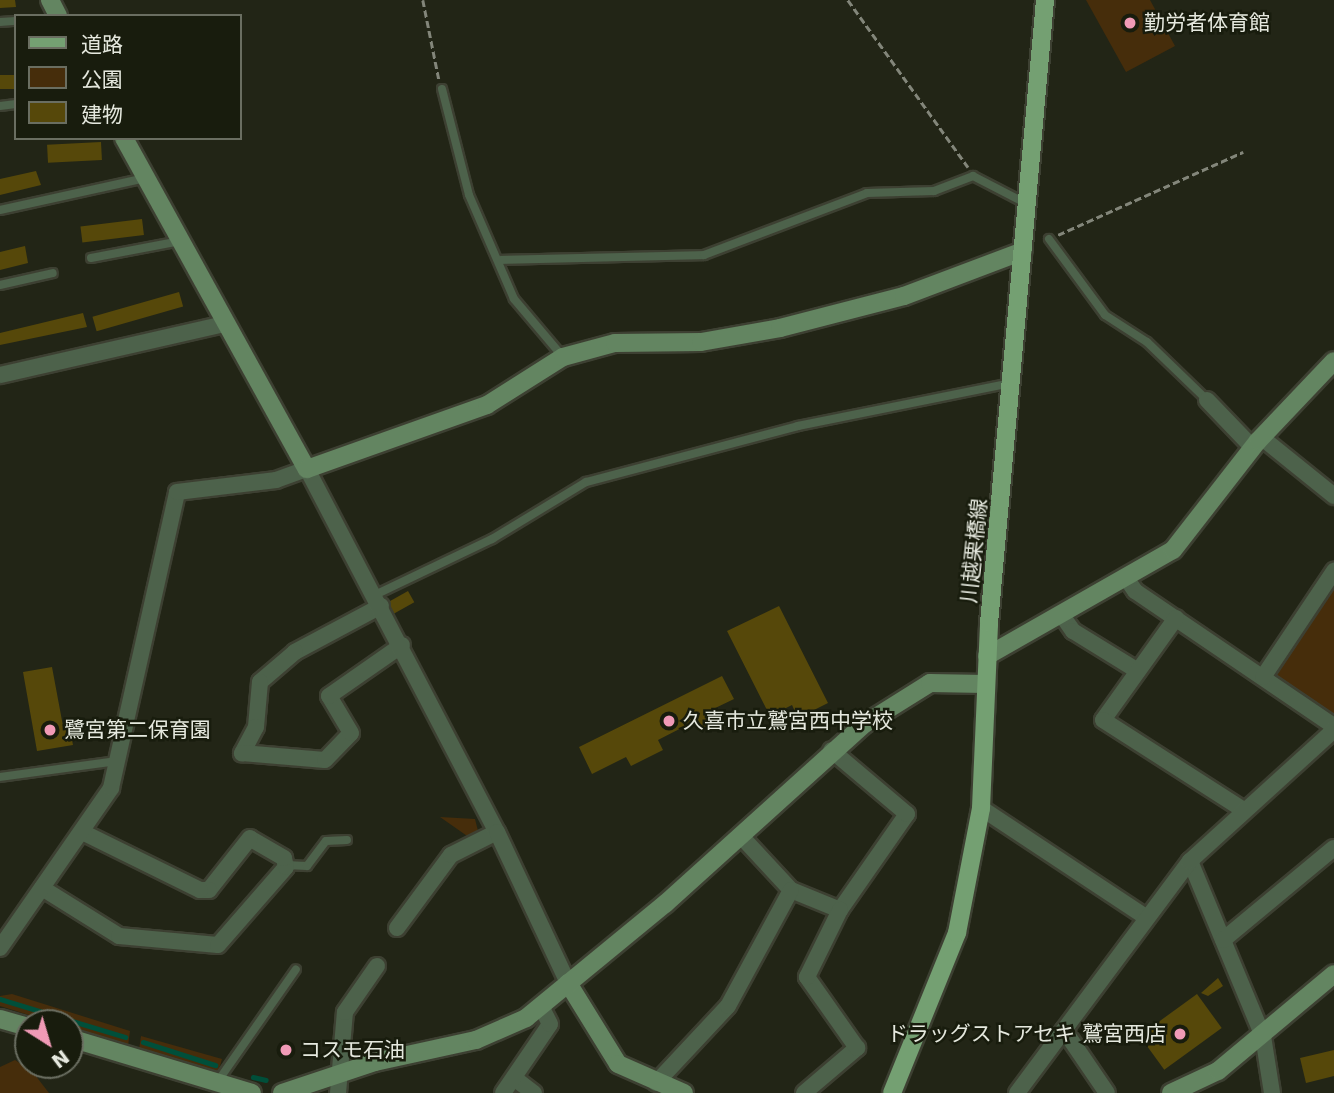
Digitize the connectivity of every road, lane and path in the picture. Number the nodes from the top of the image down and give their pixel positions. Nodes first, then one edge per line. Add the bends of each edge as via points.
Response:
1 (423, 0) edge
2 (848, 0) edge
3 (1045, 0) edge
4 (442, 89) joint
5 (125, 140) edge
6 (1243, 152) dead end
7 (973, 176) junction
8 (146, 178) junction
9 (1027, 204) junction
10 (0, 210) edge
11 (1049, 239) joint
12 (180, 241) junction
13 (1023, 251) junction
14 (91, 258) dead end
15 (501, 260) junction
16 (53, 273) dead end
17 (0, 285) edge
18 (224, 324) junction
19 (563, 357) junction
20 (1334, 361) edge
21 (0, 375) edge
22 (1012, 383) junction
23 (1207, 400) joint
24 (1257, 442) junction
25 (307, 469) junction
26 (1334, 496) edge
27 (1334, 571) edge
28 (1126, 578) junction
29 (378, 600) junction
30 (1061, 614) junction
31 (1176, 618) junction
32 (402, 646) junction
33 (987, 656) junction
34 (1138, 671) junction
35 (1263, 677) junction
36 (985, 684) junction
37 (1334, 728) edge
38 (831, 750) junction
39 (117, 761) junction
40 (0, 777) edge
41 (981, 808) junction
42 (1242, 809) junction
43 (82, 832) junction
44 (497, 832) junction
45 (740, 835) junction
46 (347, 840) dead end
47 (1334, 848) edge
48 (1190, 861) junction
49 (286, 865) junction
50 (42, 888) junction
51 (791, 890) junction
52 (840, 910) junction
53 (1144, 916) junction
54 (397, 928) dead end
55 (1223, 940) junction
56 (0, 948) edge
57 (377, 966) dead end
58 (296, 969) dead end
59 (1334, 974) edge
60 (568, 983) junction
61 (541, 1006) junction
62 (1064, 1030) junction
63 (1263, 1036) junction
64 (84, 1042) edge
65 (342, 1071) junction
66 (514, 1078) junction
67 (217, 1082) junction
68 (656, 1083) junction
69 (252, 1093) edge
70 (282, 1093) edge
71 (338, 1093) edge
72 (503, 1093) edge
73 (534, 1093) edge
74 (684, 1093) edge
75 (804, 1093) edge
76 (892, 1093) edge
77 (1017, 1093) edge
78 (1107, 1093) edge
79 (1171, 1093) edge
80 (1272, 1093) edge

1 - 4 path
2 - 7 path
3 - 9 main road, 川越栗橋線
4 - 15 lane via 469,195
5 - 8 street
6 - 11 path
7 - 9 lane
7 - 15 lane via 934,191 867,193 704,255
8 - 10 lane
8 - 12 street
9 - 13 main road, 川越栗橋線
11 - 23 lane via 1105,315 1147,342
12 - 14 lane
12 - 18 street
13 - 19 street via 904,296 780,328 701,342 615,343
13 - 22 main road, 川越栗橋線
15 - 19 lane via 514,299
16 - 17 lane
18 - 21 street
18 - 25 street
19 - 25 street via 487,405
20 - 24 street
22 - 29 lane via 797,426 586,482
22 - 33 main road, 川越栗橋線
23 - 24 street
24 - 26 street
24 - 28 street via 1178,545
25 - 29 street
25 - 39 street via 276,480 177,492
27 - 35 street
28 - 30 street
28 - 31 street
29 - 32 street
29 - 32 street via 260,682 256,727 242,753 329,757 351,733 329,696
30 - 33 street
30 - 34 street via 1073,631
31 - 34 street
31 - 35 street
32 - 44 street
33 - 36 main road, 川越栗橋線
34 - 42 street via 1103,720
35 - 37 street
36 - 38 street via 930,683
36 - 41 main road, 川越栗橋線
37 - 42 street
38 - 45 street
38 - 52 street via 907,814
39 - 40 lane
39 - 43 street via 111,788
41 - 53 street
41 - 76 main road, 川越栗橋線 via 957,933
42 - 48 street
43 - 49 street via 205,891 250,838
43 - 50 street
44 - 54 street via 451,855
44 - 60 street
45 - 51 street
45 - 60 street
46 - 49 lane via 326,841 307,866
47 - 55 street
48 - 53 street
48 - 55 street
49 - 50 street via 218,945 119,936
50 - 56 street
51 - 52 street
51 - 68 street via 728,1006
52 - 75 street via 807,977 857,1048
53 - 62 street
55 - 63 street
57 - 65 street via 345,1012
58 - 67 lane
59 - 63 street
60 - 61 street
60 - 68 street via 603,1047 618,1064
61 - 65 street via 476,1040
61 - 66 street via 550,1024
62 - 77 street
62 - 78 street
63 - 79 street via 1218,1071
63 - 80 street
64 - 67 street
65 - 70 street
65 - 71 street
66 - 72 street
66 - 73 street
67 - 69 street
68 - 74 street

